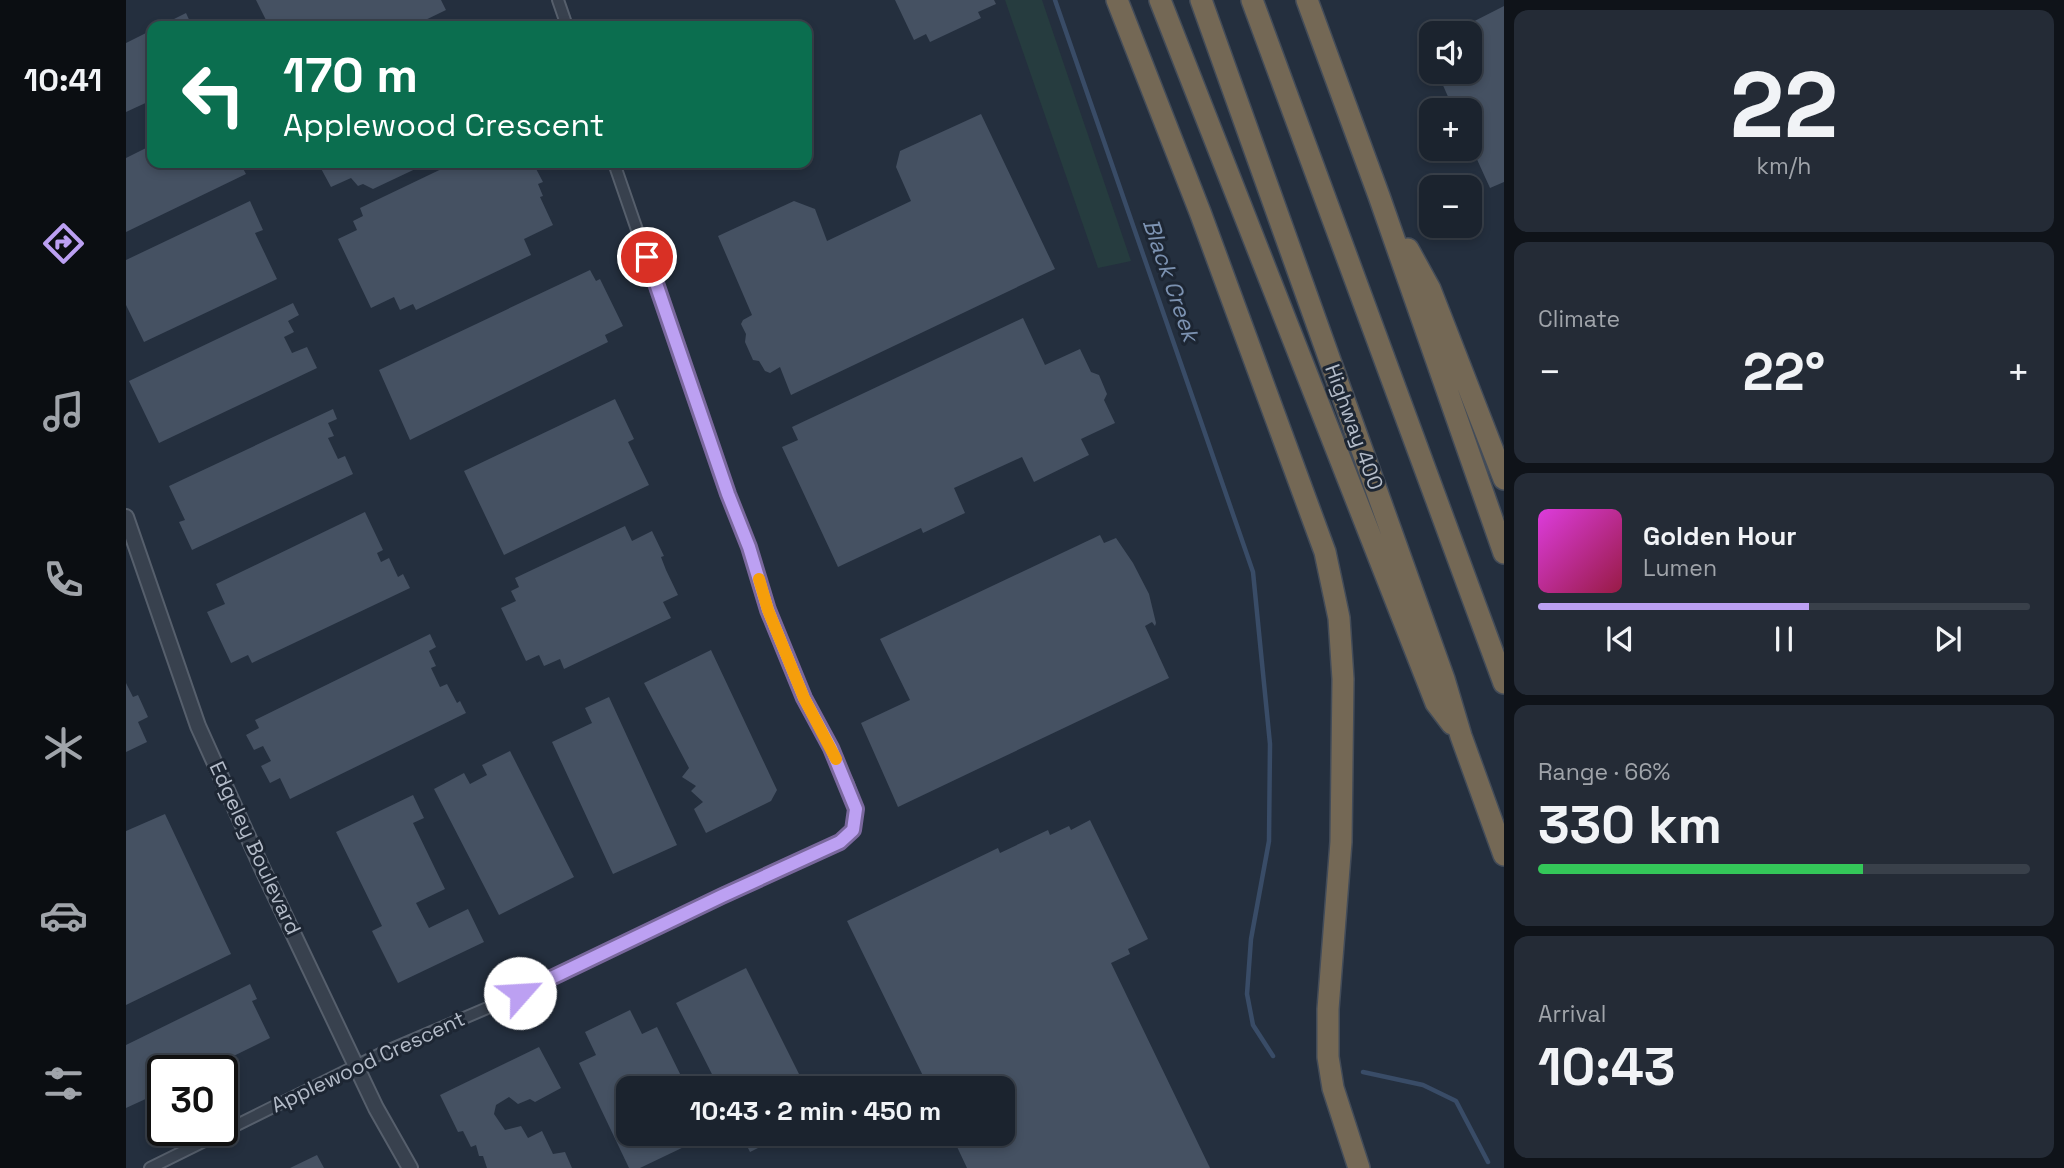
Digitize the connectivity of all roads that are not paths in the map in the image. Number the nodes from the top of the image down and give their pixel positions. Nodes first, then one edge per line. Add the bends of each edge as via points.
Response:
1 (558, 0) edge
2 (1117, 0) edge
3 (1160, 0) edge
4 (1201, 0) edge
5 (1252, 0) edge
6 (1307, 0) edge
7 (565, 21) edge
8 (616, 168) edge
9 (1379, 196) junction
10 (1504, 479) edge
11 (126, 517) edge
12 (1504, 553) edge
13 (1504, 683) edge
14 (1461, 736) junction
15 (1504, 855) edge
16 (356, 1065) junction
17 (150, 1168) edge
18 (410, 1168) edge
19 (1359, 1168) edge

1 - 7 street
2 - 19 highway via 1309,503 1339,618 1341,842 1328,1057 1333,1088
3 - 14 highway via 1436,703
4 - 14 highway, Highway 400 via 1440,666
5 - 13 highway
6 - 9 highway
8 - 16 street, Applewood Crescent via 768,610 804,698 848,785 856,809 853,830 840,842
9 - 10 highway via 1430,289
9 - 12 highway
11 - 16 street, Edgeley Boulevard via 198,726
14 - 15 highway, Highway 400
16 - 17 street, Applewood Crescent
16 - 18 street, Edgeley Boulevard

